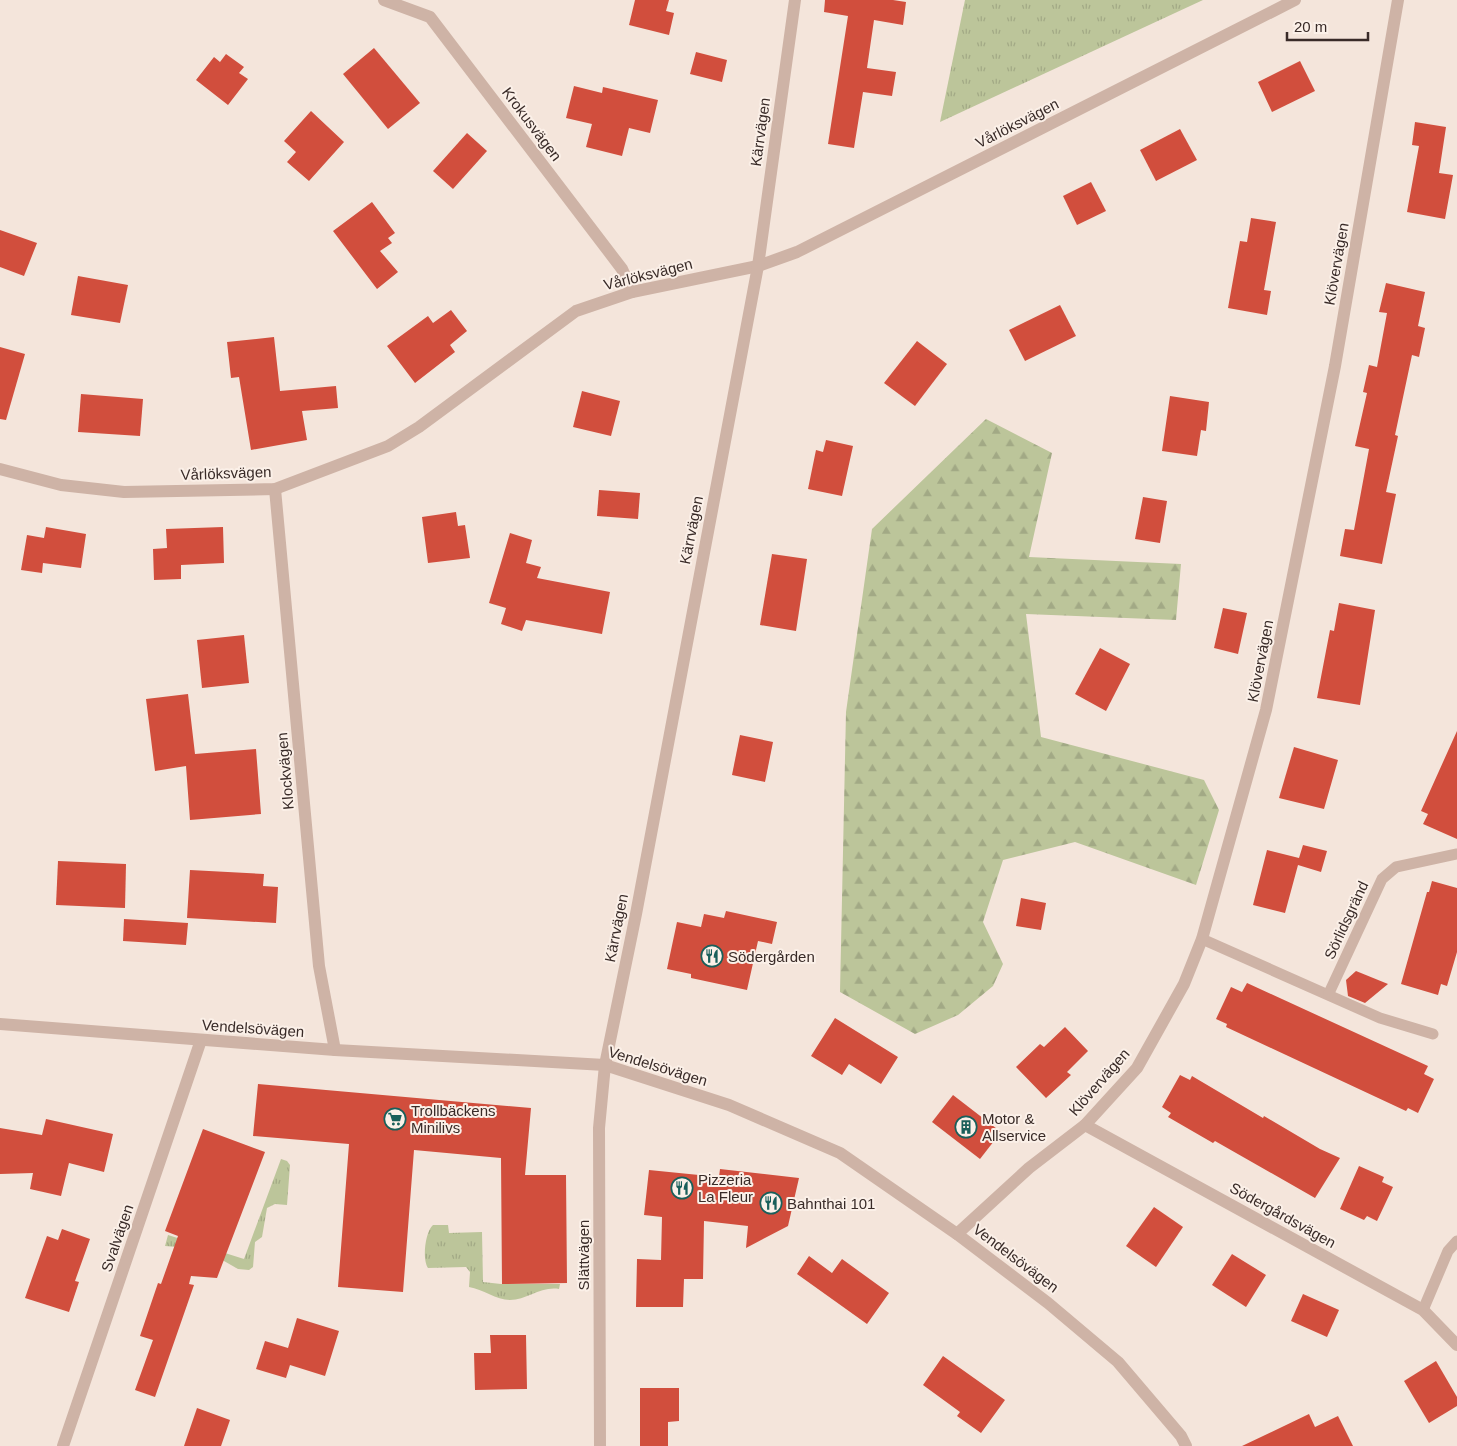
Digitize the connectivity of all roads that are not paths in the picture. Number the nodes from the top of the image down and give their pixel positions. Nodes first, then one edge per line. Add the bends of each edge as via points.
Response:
1 (384, 0) edge
2 (795, 0) edge
3 (1295, 0) edge
4 (1398, 0) edge
5 (758, 266) junction
6 (632, 292) junction
7 (0, 469) edge
8 (275, 489) junction
9 (1457, 854) edge
10 (1202, 939) junction
11 (1329, 993) junction
12 (0, 1024) edge
13 (1432, 1034) dead end
14 (201, 1040) junction
15 (334, 1050) junction
16 (605, 1064) junction
17 (1085, 1125) junction
18 (957, 1234) junction
19 (1457, 1241) edge
20 (1423, 1310) junction
21 (1457, 1345) edge
22 (63, 1446) edge
23 (600, 1446) edge
24 (1186, 1446) edge

1 - 6 street, Krokusvägen via 430,17 622,269
2 - 5 street, Kärrvägen
3 - 5 street, Vårlöksvägen via 797,252
4 - 10 street, Klövervägen via 1335,366 1266,710
5 - 6 street, Vårlöksvägen
5 - 16 street, Kärrvägen
6 - 8 street, Vårlöksvägen via 576,310 419,427 388,446
7 - 8 street, Vårlöksvägen via 61,485 124,492
8 - 15 street, Klockvägen via 319,966
9 - 11 lane, Sörlidsgränd via 1396,866 1382,879
10 - 11 lane
10 - 17 street, Klövervägen via 1184,984 1137,1068
11 - 13 lane via 1380,1018
12 - 14 street, Vendelsövägen
14 - 15 street, Vendelsövägen
14 - 22 street, Svalvägen
15 - 16 street, Vendelsövägen
16 - 18 street, Vendelsövägen via 729,1105 840,1152
16 - 23 street, Slättvägen via 600,1128
17 - 18 street, Klövervägen via 1029,1168
17 - 20 street, Södergårdsvägen
18 - 24 street, Vendelsövägen via 1048,1303 1118,1362
19 - 20 lane via 1448,1252
20 - 21 street, Södergårdsvägen

